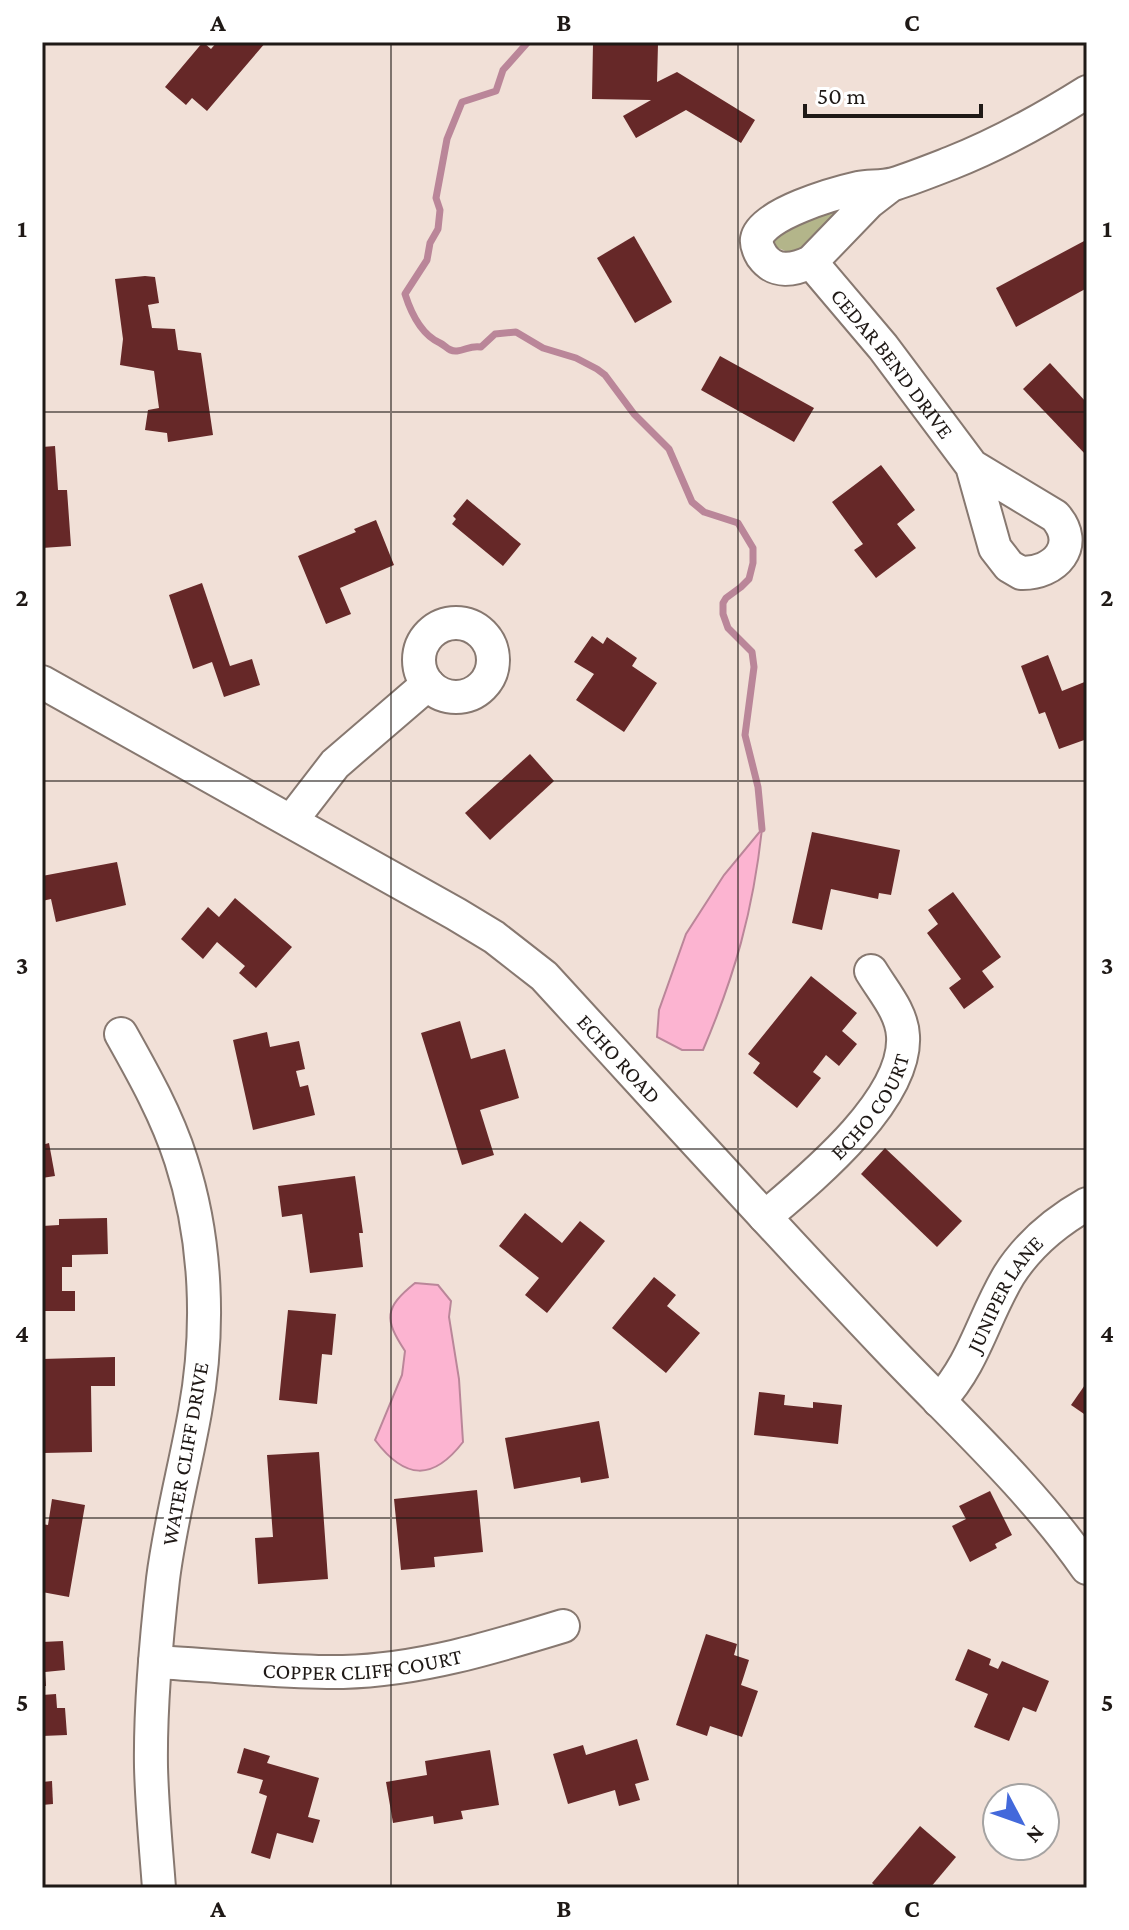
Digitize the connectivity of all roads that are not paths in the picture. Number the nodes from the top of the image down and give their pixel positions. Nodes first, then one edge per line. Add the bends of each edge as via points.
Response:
1 (1087, 92) edge
2 (891, 185) junction
3 (811, 262) junction
4 (972, 466) dead end
5 (42, 682) edge
6 (428, 684) dead end
7 (291, 821) junction
8 (871, 971) dead end
9 (121, 1034) dead end
10 (1087, 1204) edge
11 (765, 1217) junction
12 (939, 1401) junction
13 (1087, 1568) edge
14 (563, 1626) dead end
15 (155, 1662) junction
16 (159, 1888) edge

1 - 2 street via 990,145
2 - 3 street
2 - 3 street via 858,188 815,202 783,214 761,230 759,250 770,265 788,270
3 - 4 street, CEDAR BEND DRIVE
5 - 7 street, ECHO ROAD
6 - 7 street via 335,764
7 - 11 street, ECHO ROAD via 456,914 525,960
8 - 11 street, ECHO COURT via 904,1034 896,1074 844,1146
9 - 15 street, WATER CLIFF DRIVE via 161,1108 181,1161 202,1271 202,1366 170,1534
10 - 12 street, JUNIPER LANE via 1053,1226 1021,1258 996,1299 966,1368
11 - 12 street, ECHO ROAD
12 - 13 street, ECHO ROAD via 1059,1530
14 - 15 street, COPPER CLIFF COURT via 439,1661 371,1670
15 - 16 street, WATER CLIFF DRIVE via 151,1766

